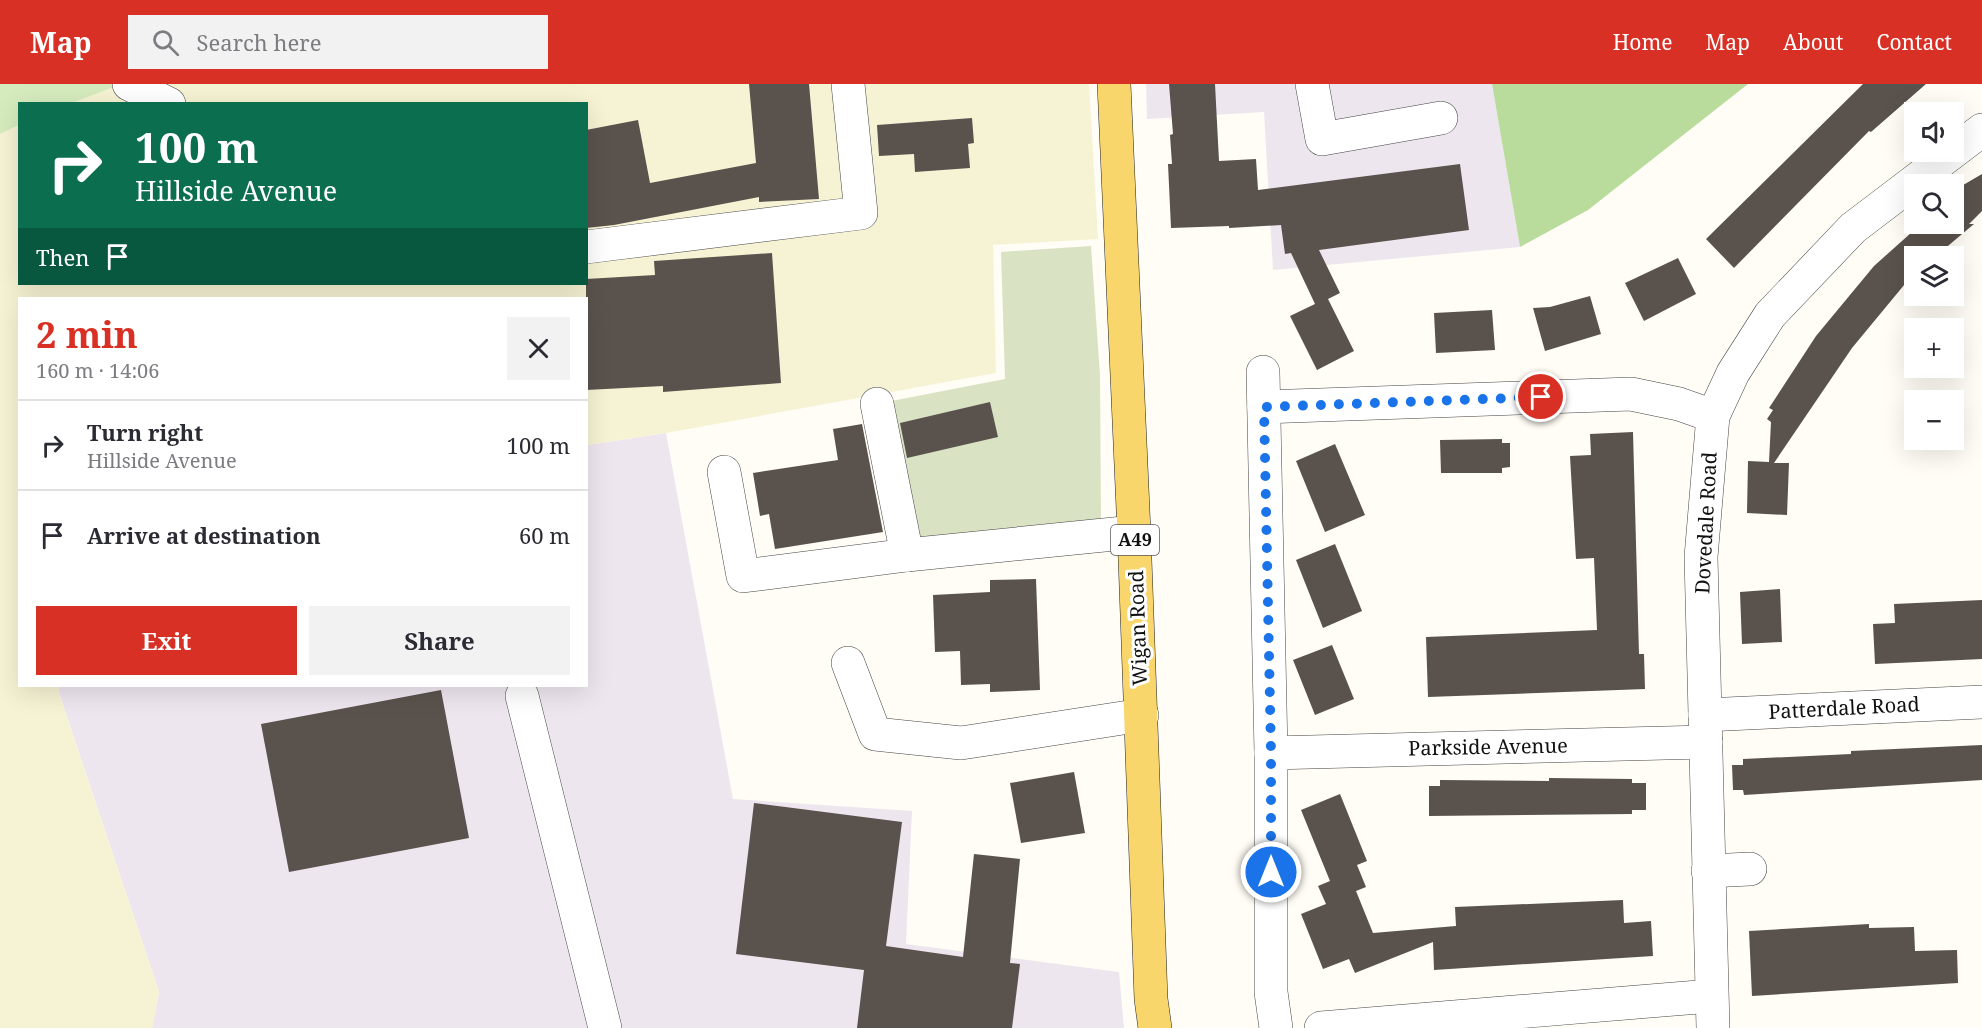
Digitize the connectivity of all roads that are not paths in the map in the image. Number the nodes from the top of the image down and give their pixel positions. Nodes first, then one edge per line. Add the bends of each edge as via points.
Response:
1 (129, 84) edge
2 (848, 84) edge
3 (1113, 84) edge
4 (1312, 84) edge
5 (166, 102) edge
6 (1441, 118) dead end
7 (1982, 130) edge
8 (588, 247) edge
9 (1263, 372) dead end
10 (877, 405) dead end
11 (1264, 407) junction
12 (1713, 416) junction
13 (724, 472) dead end
14 (1134, 532) junction
15 (907, 555) junction
16 (848, 663) dead end
17 (522, 696) dead end
18 (1982, 702) edge
19 (1142, 715) junction
20 (1706, 728) junction
21 (1271, 753) junction
22 (1750, 869) dead end
23 (1708, 871) junction
24 (1711, 996) junction
25 (605, 1028) edge
26 (1155, 1028) edge
27 (1276, 1028) edge
28 (1321, 1028) edge
29 (1713, 1028) edge

1 - 5 street
2 - 8 street via 861,213
3 - 14 main road, Wigan Road / A49
4 - 6 street via 1322,139
7 - 12 street, Dovedale Road via 1853,228 1770,315 1732,372
9 - 11 street
10 - 15 street
11 - 12 street via 1631,394
11 - 21 street
12 - 20 street, Dovedale Road via 1701,557
13 - 15 street via 743,576
14 - 15 street
14 - 19 main road, Wigan Road / A49
16 - 19 street via 875,734 961,743
17 - 25 street
18 - 20 street, Patterdale Road
19 - 26 main road, Wigan Road / A49
20 - 21 street, Parkside Avenue
20 - 23 street, Dovedale Road
21 - 27 street via 1271,992
22 - 23 street
23 - 24 street, Dovedale Road
24 - 28 street
24 - 29 street, Dovedale Road

